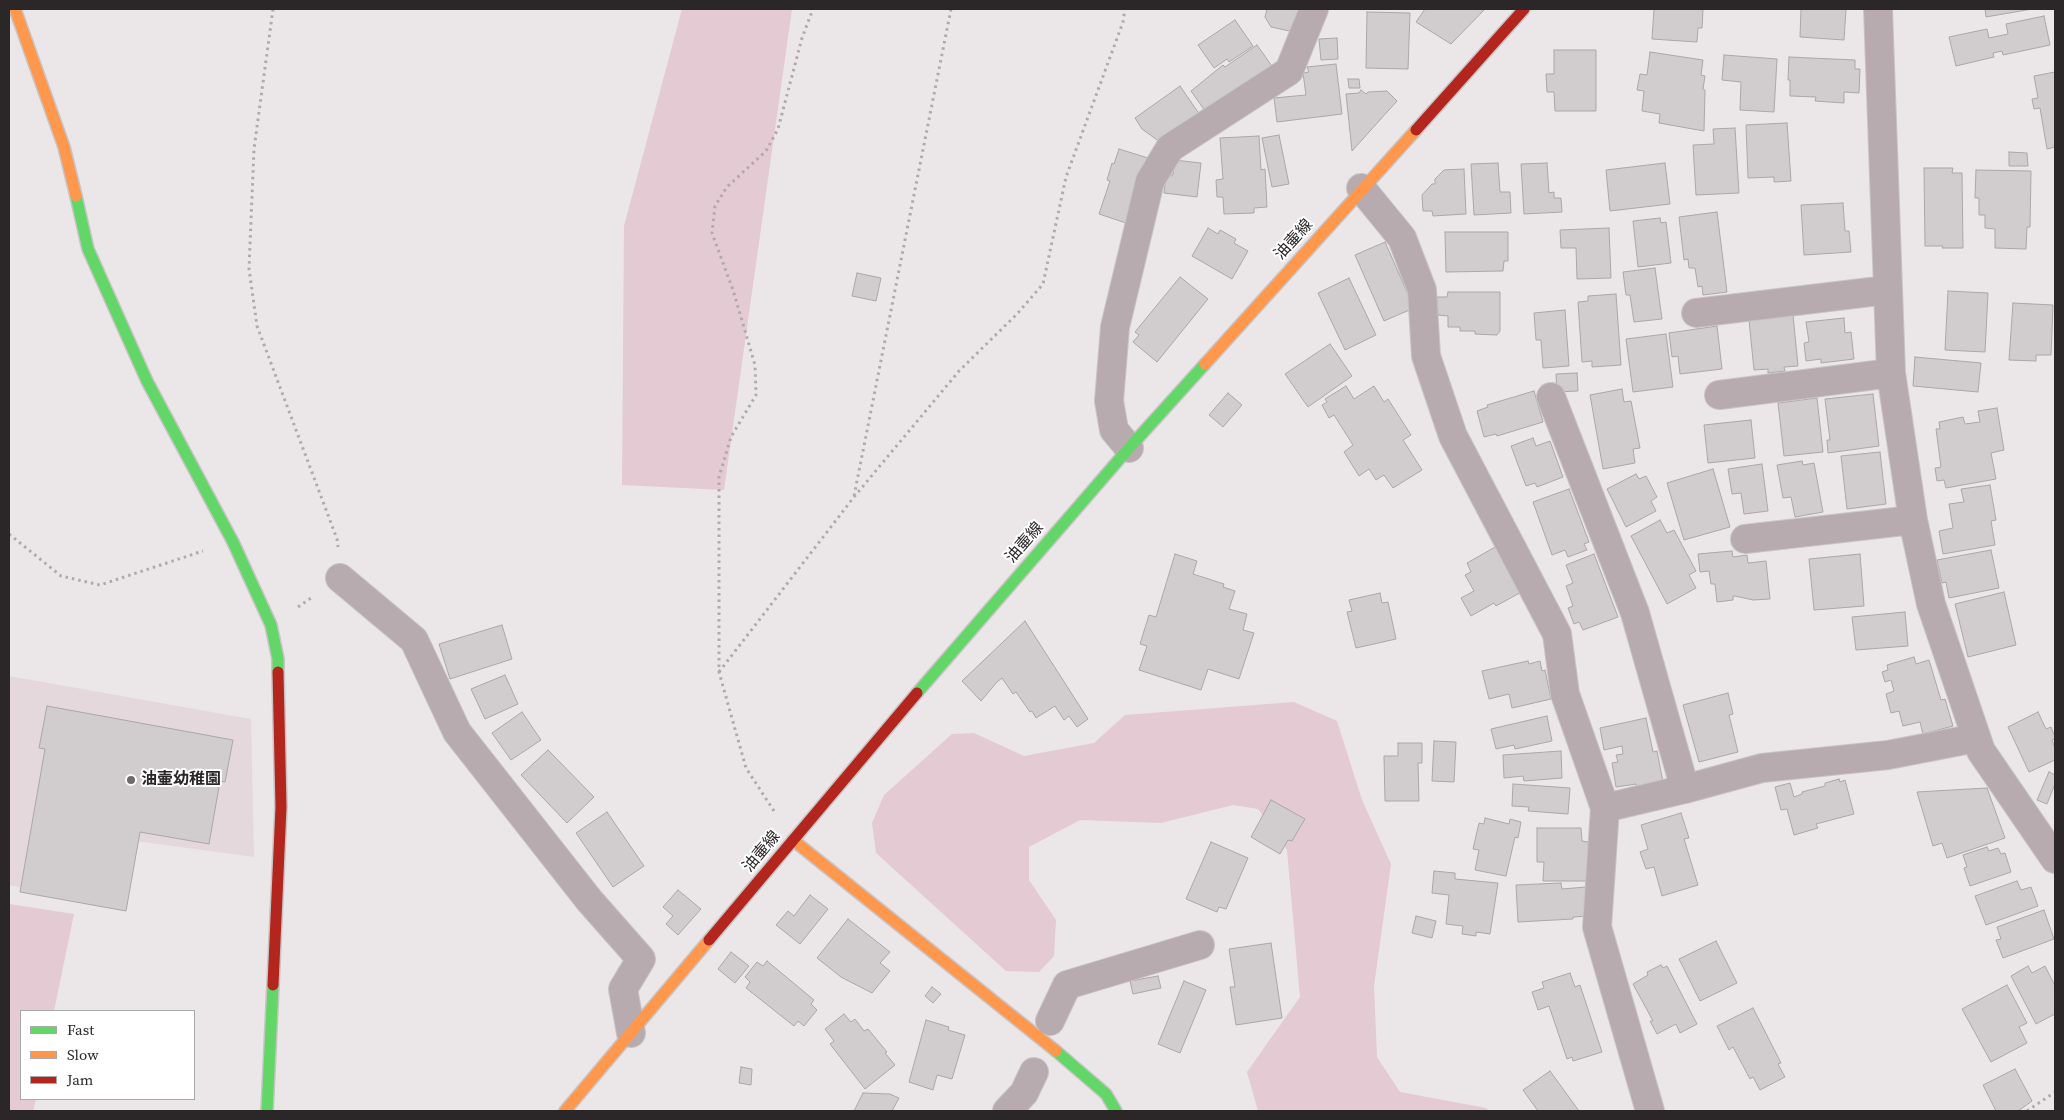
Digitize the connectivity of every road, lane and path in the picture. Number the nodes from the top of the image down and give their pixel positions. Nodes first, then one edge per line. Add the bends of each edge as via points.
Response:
1 (14, 9) edge
2 (273, 9) edge
3 (813, 9) edge
4 (951, 9) edge
5 (1125, 9) edge
6 (1314, 9) edge
7 (1524, 9) edge
8 (1878, 9) edge
9 (1361, 188) junction
10 (1887, 290) junction
11 (1696, 313) dead end
12 (1891, 373) junction
13 (1719, 394) dead end
14 (1551, 397) dead end
15 (1129, 448) junction
16 (854, 497) junction
17 (1913, 520) junction
18 (9, 534) edge
19 (1745, 539) dead end
20 (233, 542) junction
21 (340, 578) junction
22 (271, 625) junction
23 (719, 672) junction
24 (1976, 738) junction
25 (1685, 789) junction
26 (1605, 808) junction
27 (793, 840) junction
28 (2055, 860) edge
29 (1200, 945) dead end
30 (1050, 1022) dead end
31 (631, 1034) junction
32 (1034, 1072) dead end
33 (2055, 1092) edge
34 (267, 1111) edge
35 (565, 1111) edge
36 (1007, 1111) edge
37 (1116, 1111) edge
38 (1650, 1111) edge
39 (2027, 1111) edge

1 - 20 street via 64,147 88,249 147,381
2 - 21 path via 254,149 250,269 257,326 337,539
3 - 23 path via 778,129 766,152 727,187 715,206 712,233 755,365 756,395 731,437 719,477
4 - 16 path
5 - 16 path via 1066,178 1043,284 959,371
6 - 15 street via 1289,71 1170,148 1150,181 1115,327 1109,401 1114,430
7 - 9 street, 油壷線
8 - 10 street
9 - 15 street, 油壷線
9 - 26 street via 1402,238 1422,290 1426,356 1453,436 1557,634 1565,694
10 - 11 street
10 - 12 street
12 - 13 street
12 - 17 street
14 - 25 street via 1635,613
15 - 27 street, 油壷線
16 - 23 path
17 - 19 street
17 - 24 street via 1931,604
18 - 20 path via 61,576 100,584
20 - 22 street
21 - 22 path
21 - 31 street via 414,640 457,732 589,900 641,959 623,989
22 - 34 street via 278,659 281,807
23 - 27 path via 746,768
24 - 25 street via 1888,755 1762,768
24 - 28 street via 1981,751
25 - 26 street
26 - 38 street via 1596,927
27 - 31 street, 油壷線
27 - 37 street via 1073,1065 1106,1094
29 - 30 street via 1067,985
31 - 35 street, 油壷線
32 - 36 street via 1024,1093
33 - 39 path

